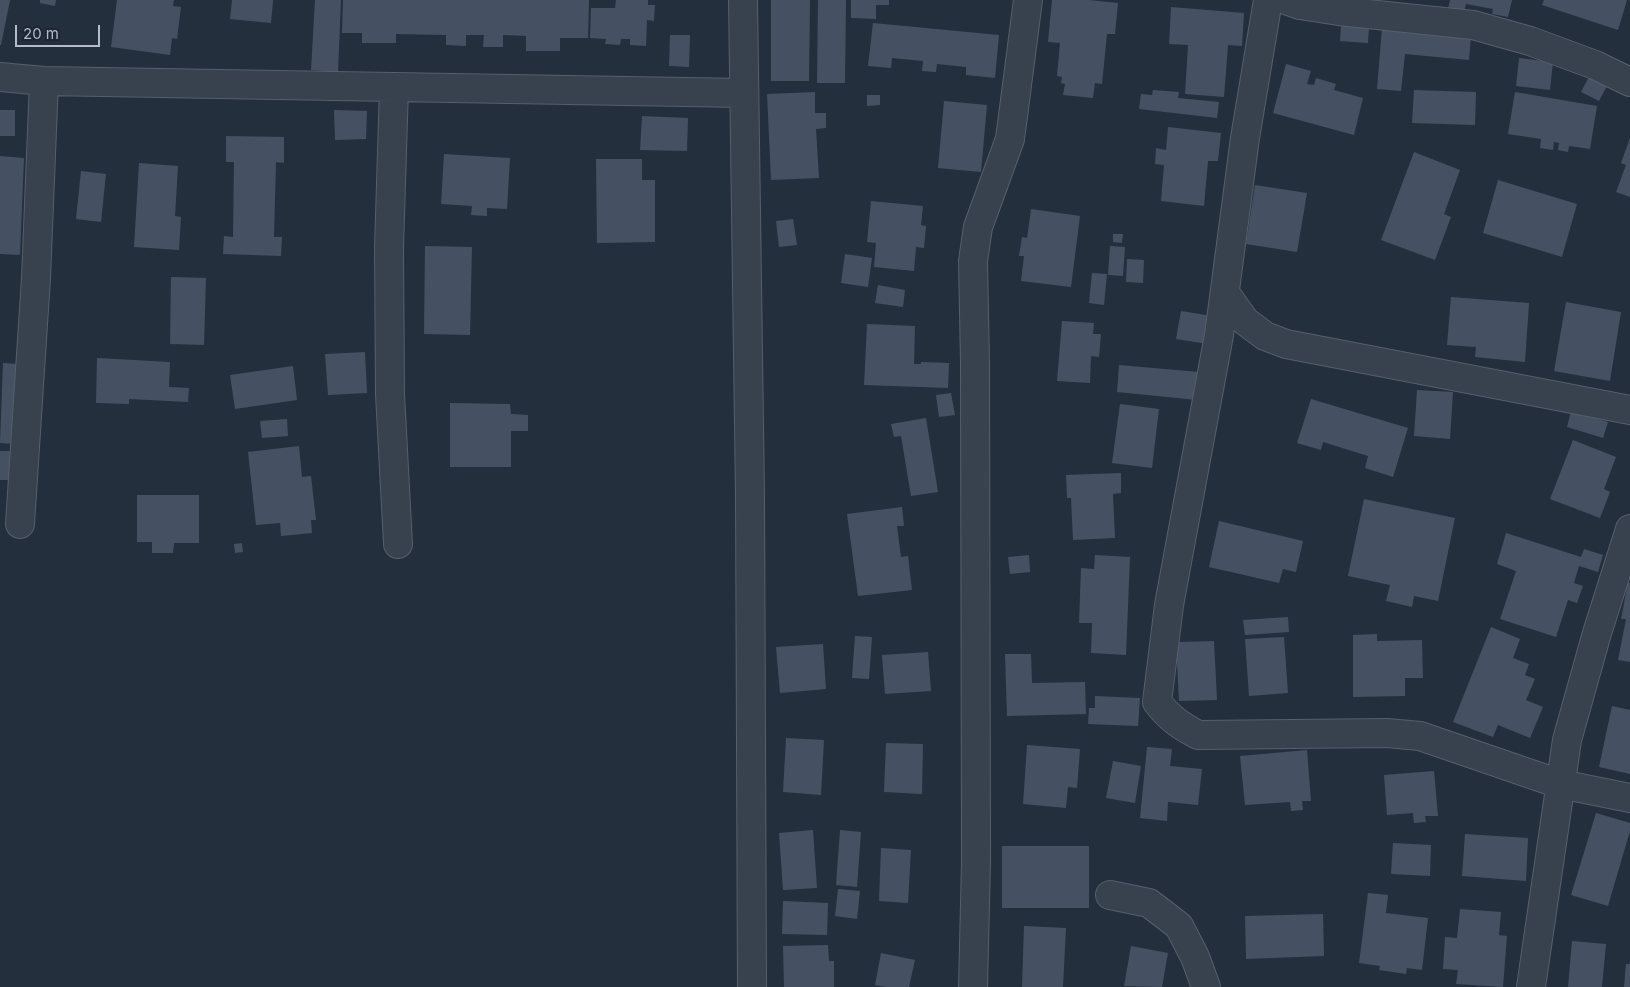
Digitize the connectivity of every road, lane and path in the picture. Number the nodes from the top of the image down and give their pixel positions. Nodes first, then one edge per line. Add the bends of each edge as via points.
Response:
1 (743, 0) edge
2 (1028, 0) edge
3 (1268, 0) edge
4 (1286, 0) edge
5 (0, 77) edge
6 (44, 81) junction
7 (1630, 82) edge
8 (394, 87) junction
9 (743, 93) junction
10 (1225, 293) junction
11 (1630, 410) edge
12 (20, 524) dead end
13 (1630, 529) edge
14 (398, 544) dead end
15 (1560, 784) junction
16 (1630, 798) edge
17 (1110, 896) dead end
18 (752, 987) edge
19 (973, 987) edge
20 (1206, 987) edge
21 (1531, 987) edge

1 - 9 street
2 - 19 street via 1010,140 978,227 973,261 976,862
3 - 10 street via 1245,138
4 - 7 street via 1339,11 1473,25 1530,41
5 - 6 street
6 - 8 street
6 - 12 street via 36,278
8 - 9 street
8 - 14 street via 388,248 390,394
9 - 18 street via 750,495
10 - 11 street via 1245,322 1265,336 1286,344
10 - 15 street via 1169,605 1157,702 1167,715 1198,735 1387,733 1420,736
13 - 15 street via 1567,740
15 - 16 street
15 - 21 street
17 - 20 street via 1149,904 1179,926

